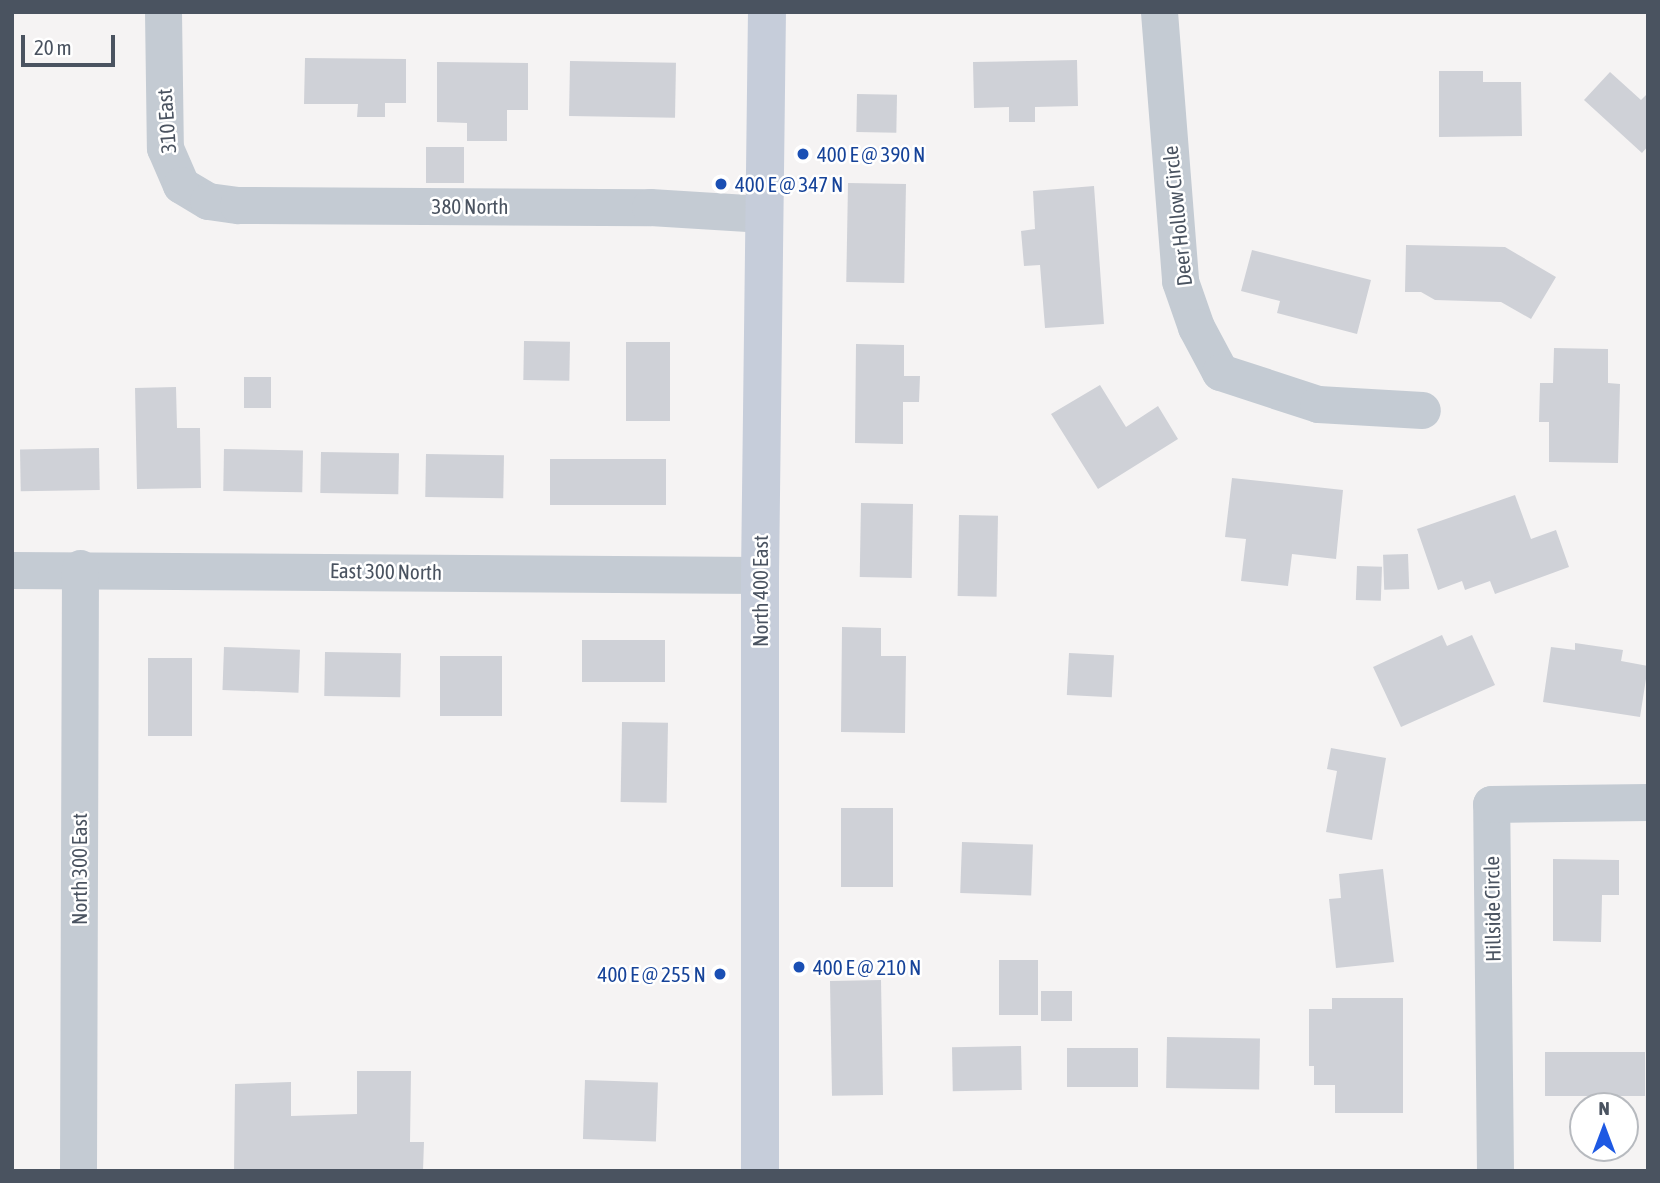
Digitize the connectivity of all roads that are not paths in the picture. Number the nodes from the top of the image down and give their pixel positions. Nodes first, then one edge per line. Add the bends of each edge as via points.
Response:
1 (163, 12) edge
2 (767, 12) edge
3 (1158, 12) edge
4 (181, 185) joint
5 (764, 214) junction
6 (1422, 410) dead end
7 (80, 568) junction
8 (12, 570) edge
9 (760, 575) junction
10 (1648, 802) edge
11 (78, 1171) edge
12 (760, 1171) edge
13 (1495, 1171) edge

1 - 4 street, 310 East via 164,135 168,161
2 - 5 street, North 400 East
3 - 6 street, Deer Hollow Circle via 1180,281 1220,372 1318,404
4 - 5 street, 380 North via 208,201 238,205 650,207
5 - 9 street, North 400 East
7 - 8 street, East 300 North
7 - 9 street, East 300 North
7 - 11 street, North 300 East
9 - 12 street, North 400 East
10 - 13 street, Hillside Circle via 1491,804

